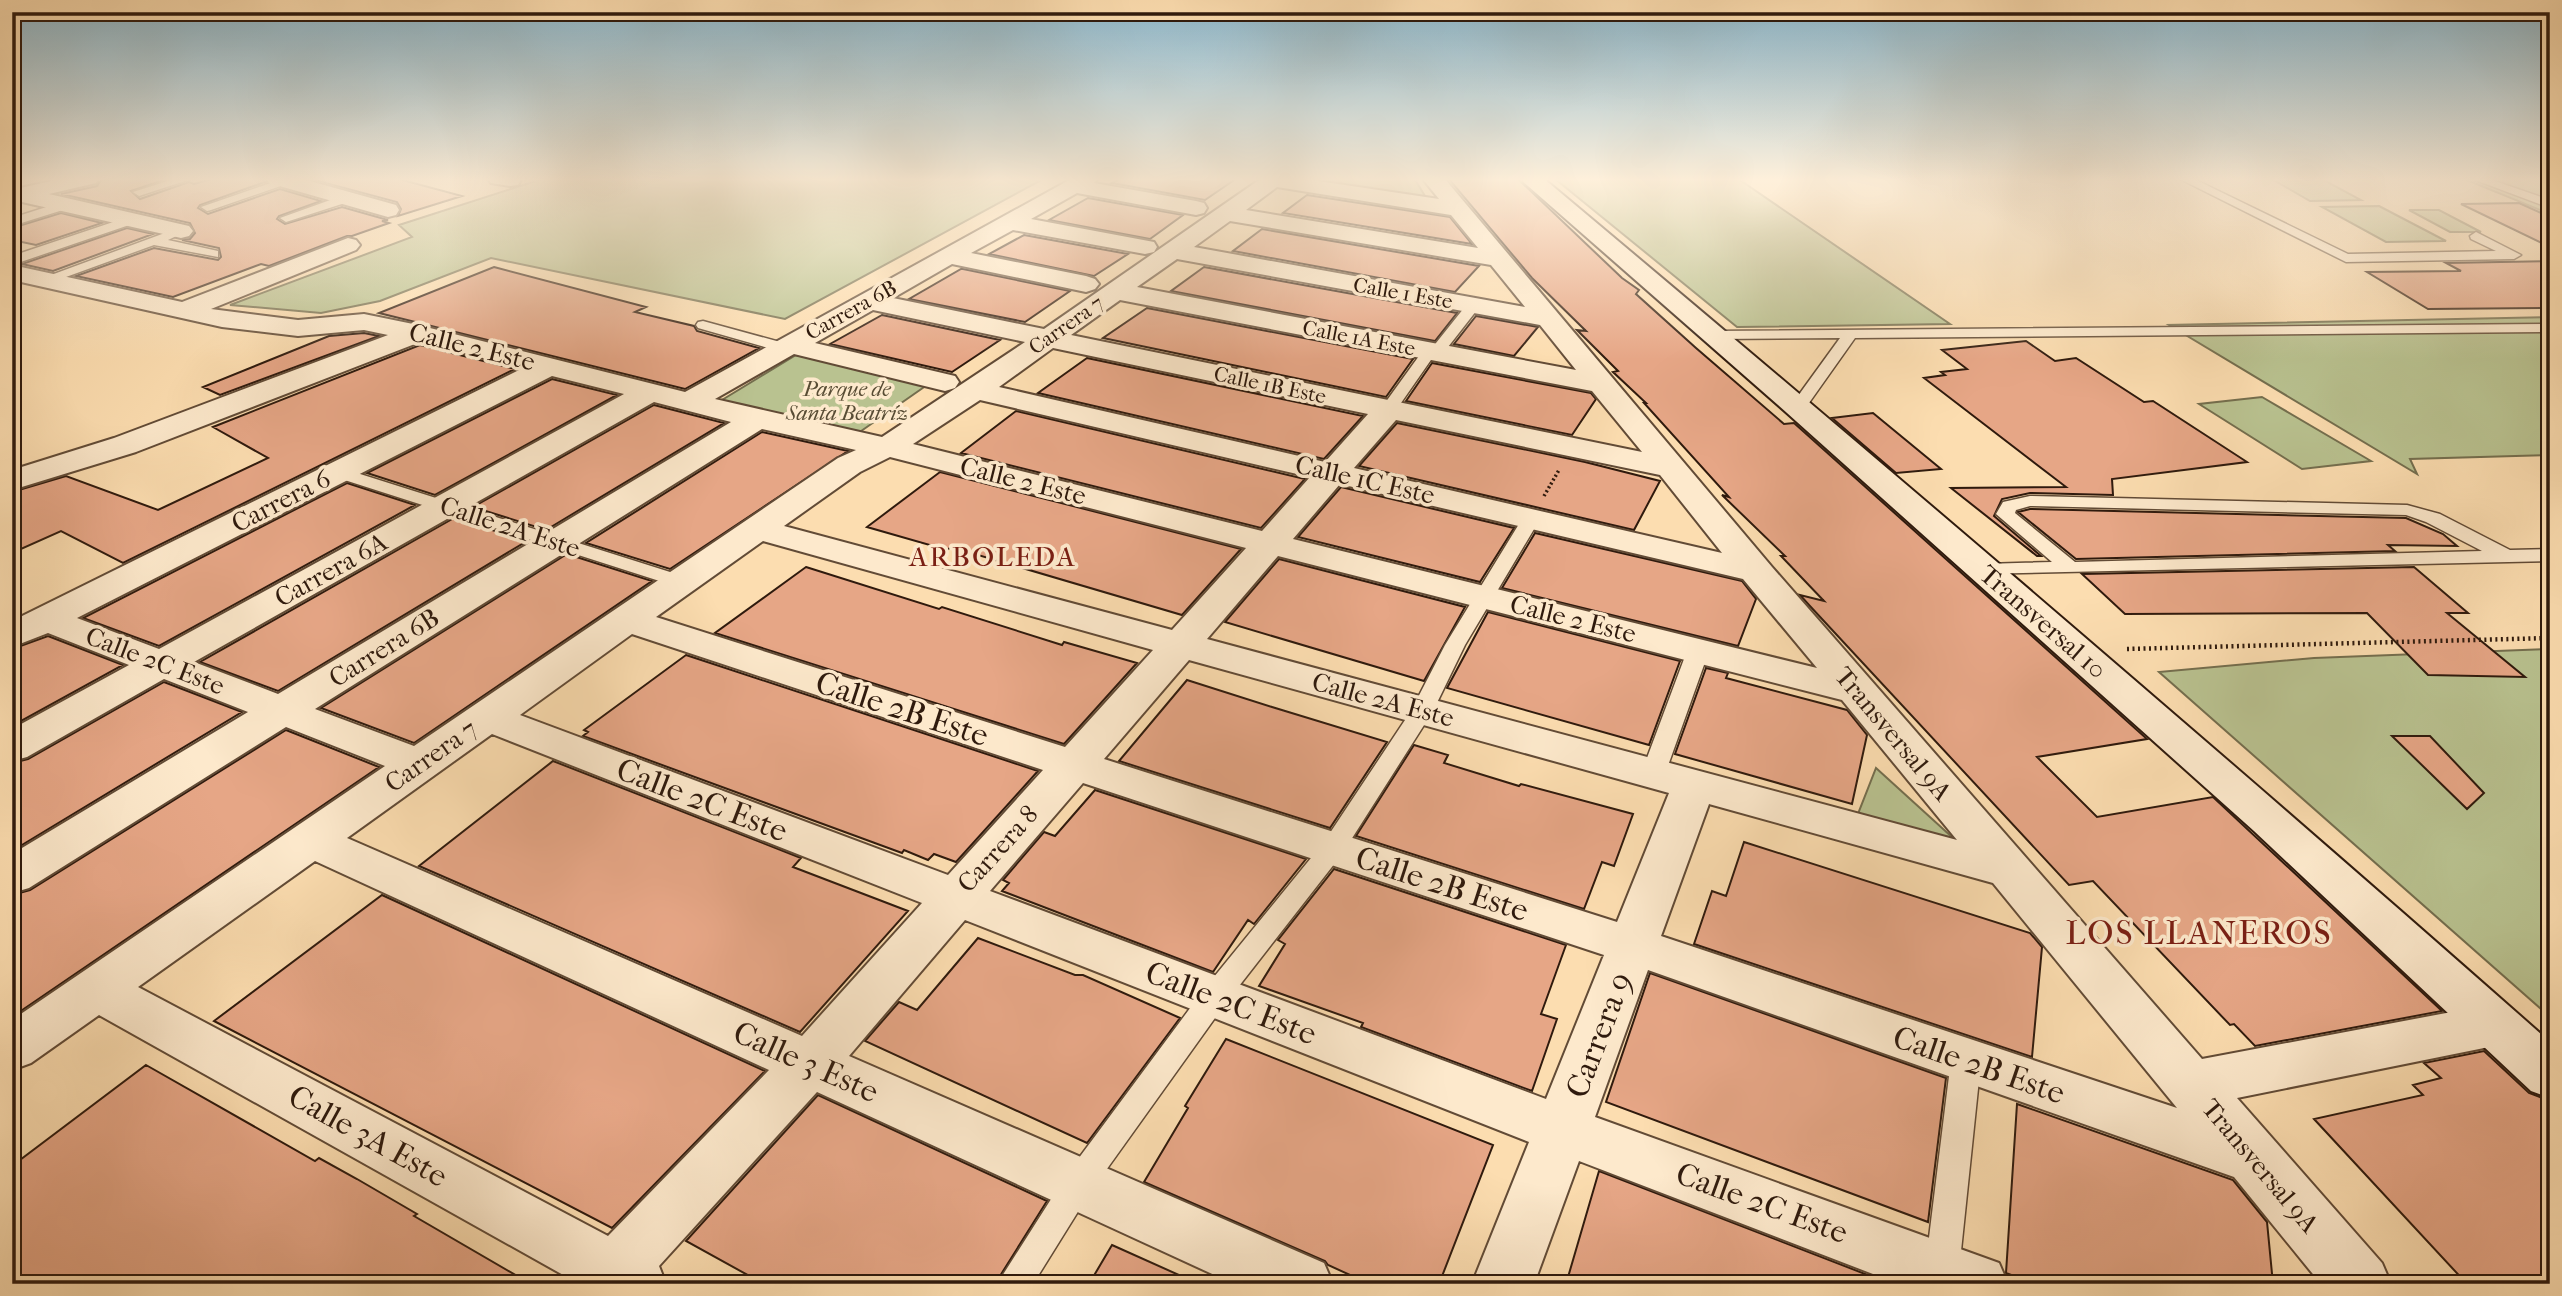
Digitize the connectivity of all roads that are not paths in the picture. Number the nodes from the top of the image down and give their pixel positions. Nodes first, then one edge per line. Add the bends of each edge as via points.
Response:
1 (77, 238) edge
2 (160, 238) edge
3 (979, 238) edge
4 (1098, 238) edge
5 (1156, 238) edge
6 (1191, 238) edge
7 (1376, 238) edge
8 (1483, 238) edge
9 (1601, 238) edge
10 (2306, 238) edge
11 (2481, 238) edge
12 (153, 241) junction
13 (348, 245) dead end
14 (1145, 247) junction
15 (1175, 251) junction
16 (213, 254) dead end
17 (948, 256) junction
18 (1500, 259) junction
19 (12, 261) edge
20 (12, 272) edge
21 (50, 278) junction
22 (1086, 284) junction
23 (12, 291) edge
24 (1116, 291) junction
25 (869, 301) junction
26 (1473, 306) junction
27 (185, 310) junction
28 (1549, 319) junction
29 (703, 325) dead end
30 (2550, 328) edge
31 (1014, 332) junction
32 (418, 333) junction
33 (1714, 335) junction
34 (1849, 336) junction
35 (1047, 337) junction
36 (788, 346) junction
37 (1432, 352) junction
38 (549, 366) junction
39 (1602, 384) junction
40 (960, 386) junction
41 (650, 392) junction
42 (689, 402) junction
43 (1798, 407) junction
44 (1388, 410) junction
45 (757, 419) junction
46 (866, 451) junction
47 (1671, 468) junction
48 (338, 472) junction
49 (1333, 472) junction
50 (12, 480) edge
51 (446, 506) junction
52 (1531, 519) junction
53 (757, 529) junction
54 (556, 543) junction
55 (1270, 543) junction
56 (2550, 555) edge
57 (2506, 556) junction
58 (2071, 568) junction
59 (1984, 570) junction
60 (1755, 571) junction
61 (682, 582) junction
62 (1486, 597) junction
63 (626, 620) junction
64 (29, 628) edge
65 (1180, 645) junction
66 (1698, 651) junction
67 (163, 663) junction
68 (1857, 691) junction
69 (282, 710) junction
70 (1422, 711) junction
71 (487, 717) junction
72 (12, 747) edge
73 (419, 764) junction
74 (1073, 765) junction
75 (1674, 780) junction
76 (311, 840) junction
77 (1333, 848) junction
78 (2010, 872) junction
79 (12, 876) edge
80 (956, 897) junction
81 (1634, 946) junction
82 (97, 989) junction
83 (1215, 996) junction
84 (2494, 1025) junction
85 (12, 1048) edge
86 (1966, 1060) junction
87 (810, 1063) junction
88 (2550, 1075) edge
89 (2190, 1084) junction
90 (1562, 1129) junction
91 (2254, 1159) junction
92 (1077, 1184) junction
93 (1960, 1277) edge
94 (619, 1279) edge
95 (1014, 1284) edge
96 (1301, 1284) edge
97 (1503, 1284) edge
98 (2360, 1284) edge

1 - 19 lane
2 - 12 lane
3 - 17 street, Carrera 6B
4 - 14 street
5 - 14 street, Carrera 7
6 - 15 street, Carrera 7
7 - 18 street
8 - 18 street, Transversal 9A
9 - 33 street, Transversal 10
10 - 11 lane via 2346,258 2514,255
12 - 16 lane
12 - 21 lane
13 - 27 street
14 - 22 street, Carrera 7
15 - 24 street, Carrera 7
15 - 26 street, Calle 1 Este
17 - 22 street
17 - 25 street, Carrera 6B
18 - 28 street, Transversal 9A
20 - 21 street
21 - 23 street
21 - 27 street
22 - 31 street, Carrera 7
24 - 35 street, Carrera 7
24 - 37 street, Calle 1A Este
25 - 31 street, Calle 1B Este
25 - 36 street, Carrera 6B
26 - 28 street, Calle 1 Este
26 - 37 lane
27 - 32 street, Calle 2 Este via 298,328 364,322
28 - 39 street, Transversal 9A
29 - 36 lane
30 - 34 lane
31 - 35 street, Calle 1B Este
31 - 40 street, Carrera 7
32 - 38 street, Calle 2 Este
32 - 50 street via 125,445
33 - 34 lane
33 - 43 street, Transversal 10
34 - 43 lane
35 - 40 street, Carrera 7
35 - 44 street, Calle 1B Este
36 - 40 street, Calle 1C Este
36 - 42 street, Carrera 6B
37 - 39 street, Calle 1A Este
37 - 44 lane
38 - 41 street, Calle 2 Este
38 - 48 street, Carrera 6
39 - 47 street, Transversal 9A
40 - 46 street, Carrera 7
40 - 49 street, Calle 1C Este
41 - 42 street, Calle 2 Este
41 - 51 street, Carrera 6A
42 - 45 street, Calle 2 Este
43 - 59 street, Transversal 10
44 - 47 street, Calle 1B Este
44 - 49 street, Carrera 8
45 - 46 street, Calle 2 Este
45 - 54 street, Carrera 6B
46 - 53 street, Carrera 7
46 - 55 street, Calle 2 Este
47 - 60 street, Transversal 9A
48 - 51 lane, Calle 2A Este
48 - 64 street, Carrera 6
49 - 52 street, Calle 1C Este
49 - 55 street, Carrera 8
51 - 54 lane, Calle 2A Este
51 - 67 street, Carrera 6A
52 - 60 street, Calle 1C Este
52 - 62 lane
53 - 61 street, Carrera 7
53 - 65 street, Calle 2A Este
54 - 61 lane, Calle 2A Este
54 - 69 street, Carrera 6B
55 - 62 street, Calle 2 Este
55 - 65 street, Carrera 8
56 - 57 lane
57 - 58 lane
57 - 58 lane via 2433,518 2407,510 2030,501 2009,506 2005,514
58 - 59 lane
59 - 84 street, Transversal 10 via 2270,820
60 - 68 street, Transversal 9A
61 - 63 street, Carrera 7
62 - 66 street, Calle 2 Este
62 - 70 lane via 1455,645
63 - 71 street, Carrera 7
63 - 74 street, Calle 2B Este
64 - 67 street, Calle 2C Este
65 - 70 street, Calle 2A Este
65 - 74 street, Carrera 8
66 - 68 street, Calle 2 Este
66 - 75 lane
67 - 69 street, Calle 2C Este
67 - 72 street, Carrera 6A
68 - 78 street, Transversal 9A
69 - 73 street, Calle 2C Este
69 - 79 street, Carrera 6B
70 - 75 street, Calle 2A Este
70 - 77 lane
71 - 73 street, Carrera 7
71 - 80 street, Calle 2C Este
73 - 76 street, Carrera 7
74 - 77 street, Calle 2B Este
74 - 80 street, Carrera 8
75 - 78 street, Calle 2A Este
75 - 81 street, Carrera 9
76 - 82 street, Carrera 7
76 - 87 street, Calle 3 Este
77 - 81 street, Calle 2B Este
77 - 83 lane
78 - 89 street, Transversal 9A
80 - 83 street, Calle 2C Este
80 - 87 street, Carrera 8
81 - 86 street, Calle 2B Este
81 - 90 street, Carrera 9
82 - 85 street, Carrera 7
82 - 94 street, Calle 3A Este
83 - 90 street, Calle 2C Este
83 - 92 lane
84 - 88 street, Transversal 10
84 - 89 street
86 - 91 street, Calle 2B Este
86 - 93 lane
87 - 92 street, Calle 3 Este
87 - 94 street, Carrera 8
89 - 91 street, Transversal 9A
90 - 93 street, Calle 2C Este
90 - 97 street, Carrera 9
91 - 98 street, Transversal 9A
92 - 95 lane
92 - 96 street, Calle 3 Este

